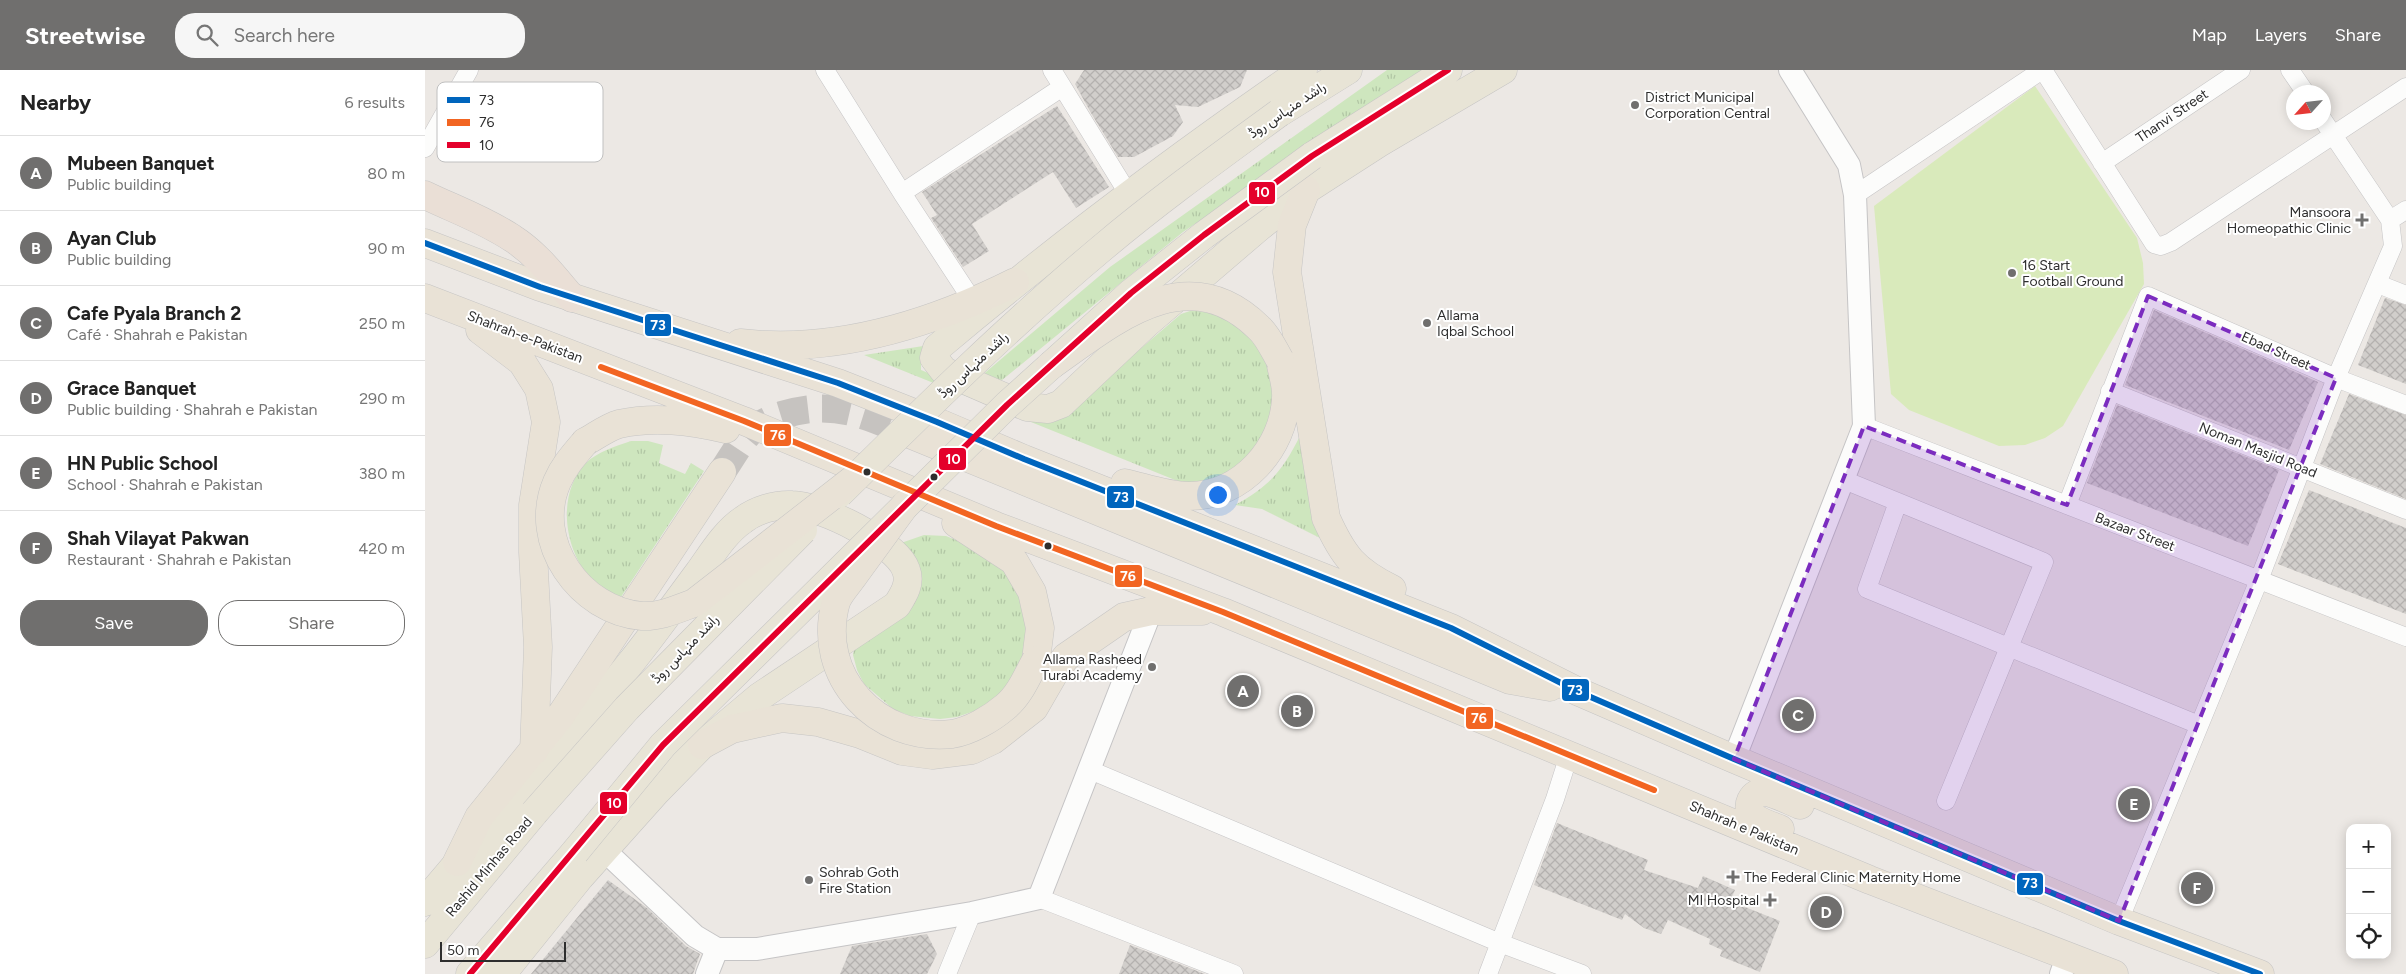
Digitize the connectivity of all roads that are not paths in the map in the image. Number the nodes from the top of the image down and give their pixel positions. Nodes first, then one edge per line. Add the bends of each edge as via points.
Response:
1 (469, 70) edge
2 (825, 70) edge
3 (1054, 70) edge
4 (1303, 70) edge
5 (1348, 70) edge
6 (1448, 70) edge
7 (1503, 70) edge
8 (1790, 70) edge
9 (2042, 70) edge
10 (2241, 70) edge
11 (2290, 70) edge
12 (462, 82) edge
13 (2300, 85) edge
14 (2406, 87) edge
15 (1061, 88) junction
16 (437, 127) edge
17 (2330, 130) edge
18 (2334, 135) junction
19 (425, 148) edge
20 (2102, 163) junction
21 (1306, 190) junction
22 (902, 193) junction
23 (425, 195) edge
24 (1129, 195) junction
25 (1855, 195) junction
26 (2406, 210) edge
27 (2390, 220) junction
28 (425, 243) edge
29 (2399, 245) edge
30 (1015, 282) junction
31 (2378, 284) junction
32 (2406, 295) edge
33 (572, 298) junction
34 (425, 299) edge
35 (974, 303) junction
36 (692, 337) junction
37 (1050, 366) junction
38 (2336, 378) junction
39 (2110, 391) junction
40 (2406, 405) edge
41 (1864, 426) junction
42 (912, 435) tunnel mouth
43 (799, 443) junction
44 (1024, 459) junction
45 (2302, 468) junction
46 (722, 472) tunnel mouth
47 (855, 478) junction
48 (1844, 480) junction
49 (899, 492) junction
50 (1898, 502) junction
51 (2067, 505) junction
52 (2406, 510) edge
53 (2259, 580) junction
54 (1151, 611) junction
55 (1223, 612) junction
56 (1451, 628) junction
57 (2406, 637) edge
58 (2008, 648) junction
59 (1377, 675) joint
60 (1579, 692) junction
61 (2199, 725) junction
62 (703, 745) junction
63 (534, 751) junction
64 (1569, 755) junction
65 (1734, 759) junction
66 (1090, 770) junction
67 (1946, 801) dead end
68 (534, 813) joint
69 (1944, 847) junction
70 (604, 850) junction
71 (457, 862) junction
72 (1869, 880) junction
73 (1039, 898) junction
74 (425, 902) edge
75 (972, 913) junction
76 (2119, 921) junction
77 (1500, 943) junction
78 (425, 944) edge
79 (717, 949) junction
80 (2065, 965) edge
81 (470, 974) edge
82 (502, 974) edge
83 (707, 974) edge
84 (947, 974) edge
85 (1234, 974) edge
86 (1489, 974) edge
87 (1582, 974) edge
88 (2114, 974) edge
89 (2260, 974) edge

1 - 12 street
2 - 22 street
3 - 15 street
4 - 24 main road
5 - 47 main road, راشد منہاس روڈ, bridge via 1279,113 1175,189 1101,249 968,368
6 - 37 main road, bridge via 1312,156 1196,240
7 - 21 main road
8 - 25 street via 1849,165
9 - 20 street
9 - 25 street
10 - 20 street, Thanvi Street
11 - 13 street
14 - 18 street
15 - 22 street
15 - 24 street
16 - 19 street
17 - 18 street
18 - 20 street via 2161,246 2153,244
18 - 27 street
21 - 30 main road via 1147,323 1061,404 1048,409 1027,407 944,371 934,358 937,348
21 - 56 highway via 1292,225 1287,272 1326,518 1350,560 1367,576 1401,594
22 - 35 street
23 - 33 highway via 513,238
24 - 30 main road
25 - 41 street
26 - 27 street
27 - 29 street
28 - 33 highway
29 - 31 street
30 - 35 highway
31 - 32 street
31 - 38 street
33 - 36 highway
34 - 43 highway, Shahrah-e-Pakistan
34 - 63 highway via 491,336 522,362 539,389 546,422 533,505 538,647
35 - 36 highway via 920,323 864,337 807,343 749,344
36 - 44 highway via 838,383
37 - 44 highway, bridge via 1118,318 1147,304 1179,296 1210,298 1237,310 1261,329 1280,360 1286,396 1282,425 1264,459 1242,479 1218,491 1189,496 1159,492
37 - 49 main road, bridge
38 - 39 street, Ebad Street via 2148,296
38 - 40 street, Ebad Street
38 - 45 street
39 - 45 street, Noman Masjid Road
39 - 51 street
41 - 48 street
41 - 51 street, Bazaar Street
42 - 60 highway via 1510,680
43 - 47 highway, bridge via 689,421 652,420 617,424 585,442 566,463 556,484 551,509 552,536 561,563 575,583 595,600 619,612 643,616 669,613 694,603
43 - 49 highway, Shahrah-e-Pakistan
44 - 56 highway
45 - 52 street, Noman Masjid Road
45 - 53 street
46 - 63 highway
47 - 68 main road, راشد منہاس روڈ, bridge via 627,708
48 - 50 street
48 - 65 street
49 - 49 highway, bridge via 837,600 832,624 834,656 849,690 869,711 896,726 923,734 953,734 980,724 1007,706 1020,690 1036,660 1040,628 1032,592 1014,560
49 - 55 highway, Shahrah-e-Pakistan
49 - 81 main road, bridge via 663,745
50 - 58 street via 1867,589
50 - 58 street via 2044,562
51 - 53 street, Bazaar Street
53 - 57 street, Bazaar Street
53 - 61 street
54 - 55 highway
54 - 62 highway via 1124,616 1066,657 1034,708 993,740 972,750 932,755 902,751 827,724 782,718 732,729
54 - 66 street
55 - 59 highway, Shahrah-e-Pakistan
56 - 60 highway
58 - 61 street
58 - 67 street
59 - 64 highway, Shahrah e Pakistan
60 - 65 highway
61 - 76 street
62 - 70 main road
62 - 71 main road via 759,696 897,605 907,590 907,571 899,556 871,534 830,515 794,504 771,506 742,520 719,544 586,719
63 - 71 highway via 479,817
64 - 72 highway, Shahrah e Pakistan
64 - 77 street
65 - 69 highway
66 - 73 street
66 - 77 street
68 - 78 main road, Rashid Minhas Road
69 - 72 highway via 1872,833 1767,792 1753,797 1749,804 1756,818 1843,857
69 - 76 highway
70 - 79 street via 695,936
70 - 82 main road
71 - 74 main road
72 - 80 highway, Shahrah e Pakistan
73 - 75 street
73 - 85 street
75 - 79 street via 757,949
75 - 84 street
76 - 89 highway
77 - 86 street
77 - 87 street
79 - 83 street
80 - 88 highway, Shahrah e Pakistan

